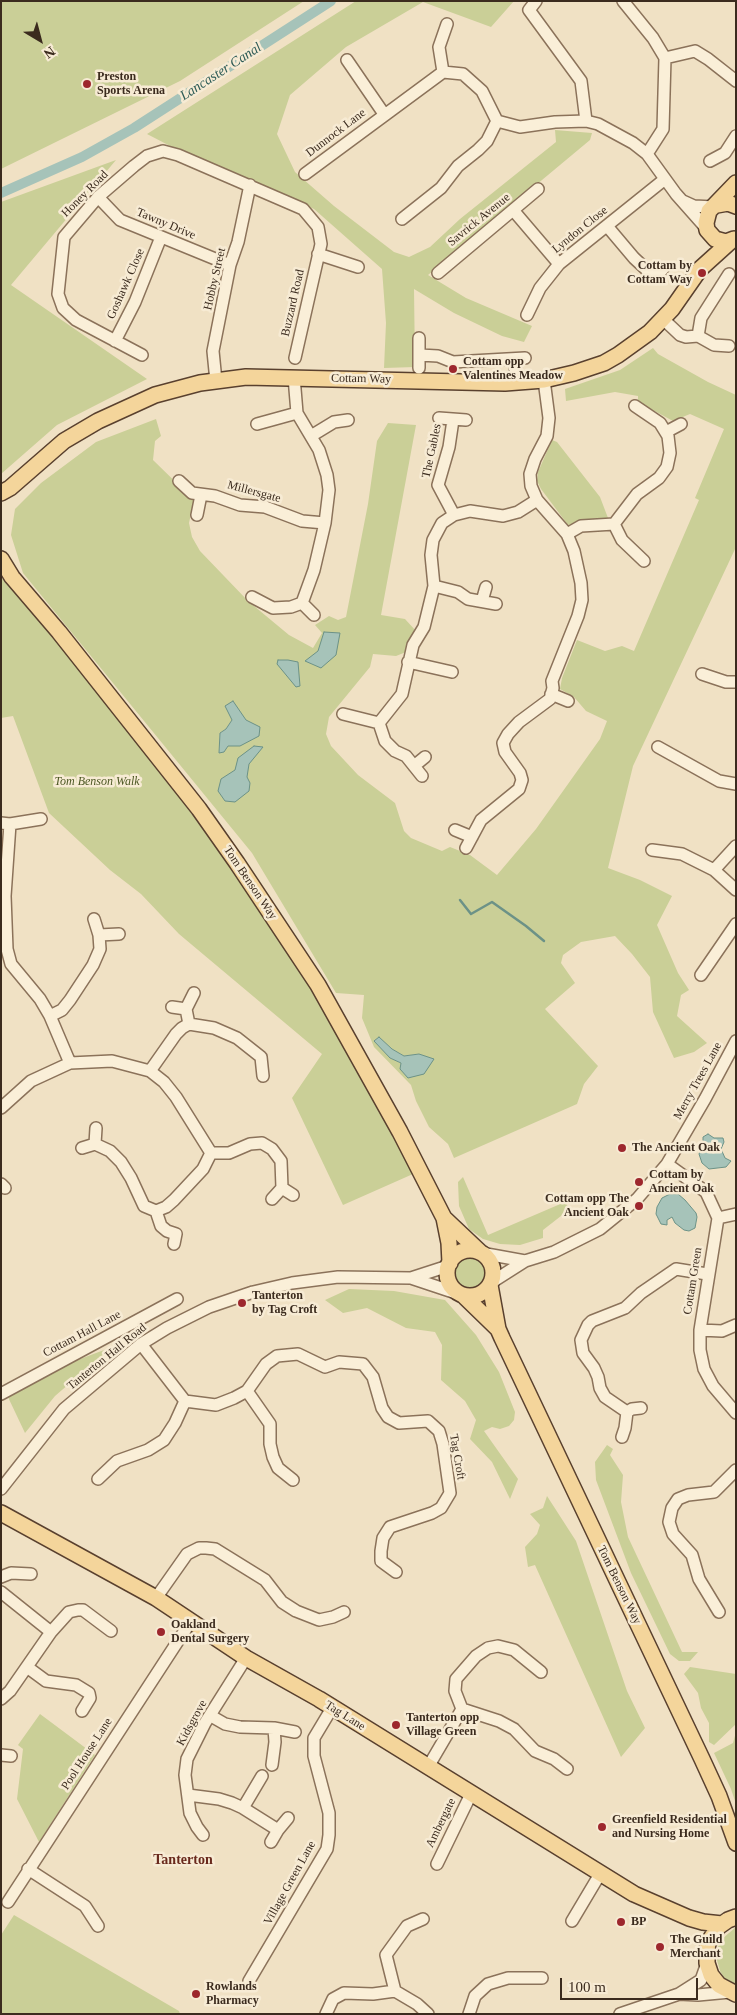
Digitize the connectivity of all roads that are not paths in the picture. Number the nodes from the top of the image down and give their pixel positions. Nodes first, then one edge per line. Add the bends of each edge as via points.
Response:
1 (536, 1) edge
2 (629, 3) edge
3 (447, 24) dead end
4 (665, 58) junction
5 (347, 60) dead end
6 (443, 72) junction
7 (736, 81) edge
8 (384, 114) junction
9 (586, 121) junction
10 (496, 122) junction
11 (736, 136) edge
12 (648, 154) junction
13 (710, 161) dead end
14 (305, 174) dead end
15 (665, 179) junction
16 (736, 183) edge
17 (250, 185) junction
18 (538, 189) dead end
19 (98, 197) junction
20 (683, 202) junction
21 (715, 206) junction
22 (736, 206) edge
23 (513, 210) junction
24 (402, 219) dead end
25 (607, 226) junction
26 (707, 229) junction
27 (161, 237) junction
28 (734, 240) edge
29 (318, 254) junction
30 (559, 264) junction
31 (230, 265) junction
32 (358, 267) dead end
33 (663, 268) dead end
34 (700, 269) junction
35 (438, 272) dead end
36 (729, 274) dead end
37 (528, 315) dead end
38 (663, 319) junction
39 (698, 336) junction
40 (419, 338) dead end
41 (115, 341) junction
42 (729, 346) dead end
43 (420, 354) junction
44 (142, 355) dead end
45 (295, 358) dead end
46 (419, 368) dead end
47 (294, 377) junction
48 (544, 380) junction
49 (216, 381) junction
50 (516, 383) junction
51 (635, 406) dead end
52 (297, 413) junction
53 (439, 418) dead end
54 (348, 420) dead end
55 (453, 420) junction
56 (466, 420) dead end
57 (257, 424) dead end
58 (681, 424) dead end
59 (666, 432) junction
60 (311, 436) junction
61 (179, 481) dead end
62 (6, 490) edge
63 (201, 495) junction
64 (537, 500) junction
65 (1, 502) edge
66 (197, 515) dead end
67 (454, 515) junction
68 (325, 523) junction
69 (614, 524) junction
70 (567, 534) junction
71 (1, 559) edge
72 (644, 561) dead end
73 (6, 574) edge
74 (434, 586) junction
75 (486, 587) dead end
76 (252, 597) dead end
77 (482, 601) junction
78 (302, 603) junction
79 (496, 604) dead end
80 (314, 615) dead end
81 (408, 662) junction
82 (452, 672) dead end
83 (702, 674) dead end
84 (736, 682) edge
85 (551, 694) junction
86 (568, 701) dead end
87 (344, 714) dead end
88 (379, 723) junction
89 (658, 747) dead end
90 (425, 757) dead end
91 (414, 766) junction
92 (422, 776) dead end
93 (736, 784) edge
94 (40, 819) dead end
95 (6, 824) edge
96 (455, 830) dead end
97 (472, 837) junction
98 (736, 846) edge
99 (466, 848) dead end
100 (652, 850) dead end
101 (714, 870) junction
102 (736, 890) edge
103 (3, 896) edge
104 (94, 919) dead end
105 (736, 924) edge
106 (99, 934) junction
107 (119, 934) dead end
108 (701, 975) dead end
109 (194, 993) dead end
110 (172, 1007) dead end
111 (186, 1008) junction
112 (50, 1016) junction
113 (189, 1024) junction
114 (736, 1041) edge
115 (70, 1063) junction
116 (150, 1070) junction
117 (263, 1076) dead end
118 (1, 1108) edge
119 (96, 1128) dead end
120 (95, 1144) junction
121 (82, 1148) dead end
122 (210, 1153) junction
123 (667, 1164) junction
124 (282, 1188) junction
125 (293, 1195) dead end
126 (272, 1199) dead end
127 (156, 1211) junction
128 (736, 1214) edge
129 (444, 1218) junction
130 (718, 1218) junction
131 (179, 1237) dead end
132 (480, 1252) junction
133 (525, 1261) junction
134 (449, 1265) junction
135 (708, 1274) junction
136 (411, 1278) junction
137 (491, 1284) junction
138 (462, 1295) junction
139 (177, 1299) dead end
140 (736, 1325) edge
141 (498, 1329) junction
142 (700, 1330) junction
143 (141, 1344) junction
144 (247, 1391) junction
145 (1, 1394) edge
146 (185, 1401) junction
147 (641, 1408) dead end
148 (627, 1412) junction
149 (736, 1413) edge
150 (622, 1437) dead end
151 (736, 1470) edge
152 (98, 1479) dead end
153 (293, 1480) dead end
154 (1, 1489) edge
155 (1, 1513) edge
156 (396, 1572) dead end
157 (31, 1574) dead end
158 (1, 1577) edge
159 (1, 1592) edge
160 (156, 1598) junction
161 (344, 1612) dead end
162 (719, 1612) dead end
163 (191, 1621) junction
164 (111, 1631) dead end
165 (52, 1632) junction
166 (246, 1658) junction
167 (27, 1667) junction
168 (541, 1672) dead end
169 (1, 1699) edge
170 (332, 1708) junction
171 (462, 1709) junction
172 (82, 1711) dead end
173 (211, 1716) junction
174 (274, 1728) junction
175 (295, 1732) dead end
176 (272, 1765) dead end
177 (428, 1766) junction
178 (567, 1769) dead end
179 (262, 1776) dead end
180 (471, 1794) junction
181 (188, 1795) junction
182 (243, 1808) junction
183 (288, 1818) dead end
184 (278, 1830) junction
185 (203, 1834) dead end
186 (271, 1842) dead end
187 (736, 1843) edge
188 (437, 1864) dead end
189 (28, 1869) junction
190 (600, 1874) junction
191 (8, 1902) dead end
192 (689, 1918) junction
193 (423, 1919) dead end
194 (572, 1921) dead end
195 (729, 1921) edge
196 (98, 1926) dead end
197 (708, 1943) junction
198 (707, 1963) junction
199 (542, 1978) dead end
200 (249, 1981) dead end
201 (395, 1991) junction
202 (733, 1993) edge
203 (679, 1994) junction
204 (326, 2014) edge
205 (428, 2014) edge
206 (469, 2014) edge
207 (620, 2014) edge

1 - 9 street via 529,10 582,80
2 - 4 street
3 - 6 street via 439,47
4 - 7 street via 695,51
4 - 12 street via 663,129
5 - 8 street, Dunnock Lane
6 - 8 street, Dunnock Lane
6 - 10 street via 463,74 482,92
8 - 14 street, Dunnock Lane
9 - 10 street via 520,126
9 - 12 street via 598,124
10 - 24 street via 487,141 458,166 442,188
11 - 13 street via 725,153
12 - 15 street
15 - 20 street
15 - 25 street, Lyndon Close
16 - 21 main road
17 - 19 street, Honey Road via 164,151 147,156
17 - 29 street, Buzzard Road via 303,209 318,227
17 - 31 street, Hobby Street
18 - 23 street, Savrick Avenue
19 - 27 street, Tawny Drive via 120,220
19 - 41 street, Honey Road via 64,236 58,294 63,308 76,320
20 - 21 street via 694,206
20 - 26 street
21 - 22 main road via 728,203
21 - 26 main road, Cottam Way via 707,216
23 - 30 street
23 - 35 street, Savrick Avenue
25 - 30 street, Lyndon Close
25 - 33 street via 648,272 656,277
26 - 28 main road via 715,239
26 - 34 main road, Cottam Way
27 - 31 street, Tawny Drive
27 - 41 street, Goshawk Close via 135,302
28 - 34 main road, Cottam Way
29 - 32 street
29 - 45 street, Buzzard Road
30 - 37 street, Lyndon Close via 540,288
31 - 49 street, Hobby Street via 214,351
34 - 38 main road, Cottam Way
36 - 39 street via 701,318
38 - 39 street via 680,335
38 - 48 main road, Cottam Way via 637,342 604,362
39 - 42 street via 714,345
40 - 43 street
41 - 44 street, Honey Road
43 - 46 street
43 - 50 street via 453,362 520,358
47 - 49 main road, Cottam Way
47 - 50 main road, Cottam Way
47 - 52 street
48 - 50 main road, Cottam Way
48 - 64 street via 548,436 530,474
49 - 62 main road, Cottam Way via 176,388 114,412 64,441
51 - 59 street via 660,423
52 - 57 street
52 - 60 street
53 - 55 street, The Gables
54 - 60 street via 334,422
55 - 56 street, The Gables
55 - 67 street, The Gables via 438,485
58 - 59 street
59 - 69 street via 670,454 667,467 659,478 637,494
60 - 68 street via 327,475 329,490
61 - 63 street, Millersgate via 192,493
62 - 65 main road, Cottam Way
63 - 66 street
63 - 68 street, Millersgate via 215,496 240,505 265,507 302,521
64 - 67 street via 518,512 503,516 470,511
64 - 70 street
67 - 74 street via 442,523 433,540
68 - 78 street
69 - 70 street via 581,526
69 - 72 street via 622,540
70 - 85 street via 574,551 582,600 552,681
71 - 73 main road, Tom Benson Way
73 - 129 main road, Tom Benson Way via 53,625 177,780 237,863 318,985
74 - 77 street
74 - 81 street via 424,627 413,645
75 - 77 street
76 - 78 street via 273,608
77 - 79 street
78 - 80 street
81 - 82 street
81 - 88 street via 402,694
83 - 84 street
85 - 86 street
85 - 97 street via 519,722 503,743 522,780 519,789 481,820
87 - 88 street
88 - 91 street via 385,741
89 - 93 street via 718,781
90 - 91 street
91 - 92 street
94 - 95 street
95 - 103 street
96 - 97 street
97 - 99 street
98 - 101 street
100 - 101 street via 682,854
101 - 102 street
103 - 112 street via 11,964
104 - 106 street
105 - 108 street
106 - 107 street
106 - 112 street via 100,948 80,988 62,1010
109 - 111 street
110 - 111 street
111 - 113 street
112 - 115 street
113 - 116 street via 176,1034
113 - 117 street via 214,1028 266,1055
114 - 123 street, Merry Trees Lane
115 - 116 street via 112,1061
115 - 118 street via 31,1081
116 - 122 street via 176,1097
119 - 120 street
120 - 121 street
120 - 127 street via 110,1151 121,1162 144,1206
122 - 124 street via 229,1153 250,1144 262,1143 272,1149 281,1161
122 - 127 street via 203,1169 174,1200
123 - 130 street via 706,1192
123 - 133 street, Merry Trees Lane via 637,1199 600,1229 554,1252
124 - 125 street
124 - 126 street
127 - 131 street via 161,1226
128 - 130 street
129 - 132 main road, Tom Benson Way
129 - 134 main road, Tom Benson Way
130 - 135 street, Cottam Green
132 - 133 street, Merry Trees Lane
132 - 134 main road via 459,1253
132 - 137 main road via 491,1262 494,1276
133 - 137 street, Merry Trees Lane
134 - 136 street, Tanterton Hall Road
134 - 138 main road via 449,1282
135 - 142 street, Cottam Green
135 - 148 street via 676,1269 625,1308 588,1325 581,1340 582,1352 594,1368 605,1397
136 - 138 street, Tanterton Hall Road
136 - 143 street, Tanterton Hall Road via 338,1277 253,1292 188,1317
137 - 138 main road via 479,1295
137 - 141 main road, Tom Benson Way
138 - 141 main road, Tom Benson Way
139 - 145 street, Cottam Hall Lane
140 - 142 street via 722,1331
141 - 187 main road, Tom Benson Way via 698,1750
142 - 149 street, Cottam Green via 704,1369 713,1386
143 - 146 street
143 - 154 street, Tanterton Hall Road via 64,1408
144 - 146 street via 216,1405
144 - 153 street via 270,1424 270,1444 278,1468
144 - 156 street, Tag Croft via 266,1364 277,1356 298,1354 325,1367 339,1362 363,1364 373,1377 388,1417 399,1423 428,1421 439,1431 450,1493 441,1508 390,1527 383,1538 381,1561
146 - 152 street via 164,1440 148,1450 117,1461
147 - 148 street
148 - 150 street
151 - 162 street via 714,1492 678,1499 669,1522 673,1534 692,1555 699,1579
155 - 160 main road, Tag Lane
157 - 158 street via 11,1573
159 - 165 street
160 - 161 street via 187,1554 206,1548 215,1549 265,1580 282,1602 296,1610 319,1620
160 - 163 main road, Tag Lane
163 - 166 main road, Tag Lane
163 - 189 street, Pool House Lane
164 - 165 street via 88,1613 78,1610 69,1612
165 - 167 street
166 - 170 main road, Tag Lane
166 - 173 street, Kidsgrove
167 - 169 street
167 - 172 street via 46,1681 76,1685 89,1693 90,1698
168 - 171 street via 514,1650 498,1646 488,1648 476,1656 456,1679 455,1691
170 - 177 main road, Tag Lane
170 - 200 street, Village Green Lane via 314,1738 314,1756 328,1813 327,1850
171 - 177 street
171 - 178 street via 499,1720 514,1729 535,1751
173 - 174 street via 225,1724 240,1727
173 - 181 street, Kidsgrove via 187,1759
174 - 175 street
174 - 176 street
177 - 180 main road, Tag Lane
179 - 182 street
180 - 188 street, Ambergate
180 - 190 main road, Tag Lane
181 - 182 street via 219,1799
181 - 185 street, Kidsgrove via 190,1813
182 - 184 street
183 - 184 street
184 - 186 street
189 - 191 street, Pool House Lane
189 - 196 street via 85,1906
190 - 192 main road, Tag Lane via 634,1894
190 - 194 street
192 - 195 main road, Tag Lane via 703,1922
192 - 197 main road, Tag Lane
193 - 201 street via 407,1926 386,1954
195 - 197 main road via 718,1927
197 - 198 main road
198 - 202 main road via 719,1985
198 - 203 street via 700,1980
199 - 206 street via 508,1978 488,1984 475,1996
201 - 204 street via 344,1993 333,1999
201 - 205 street
202 - 203 street
203 - 207 street

